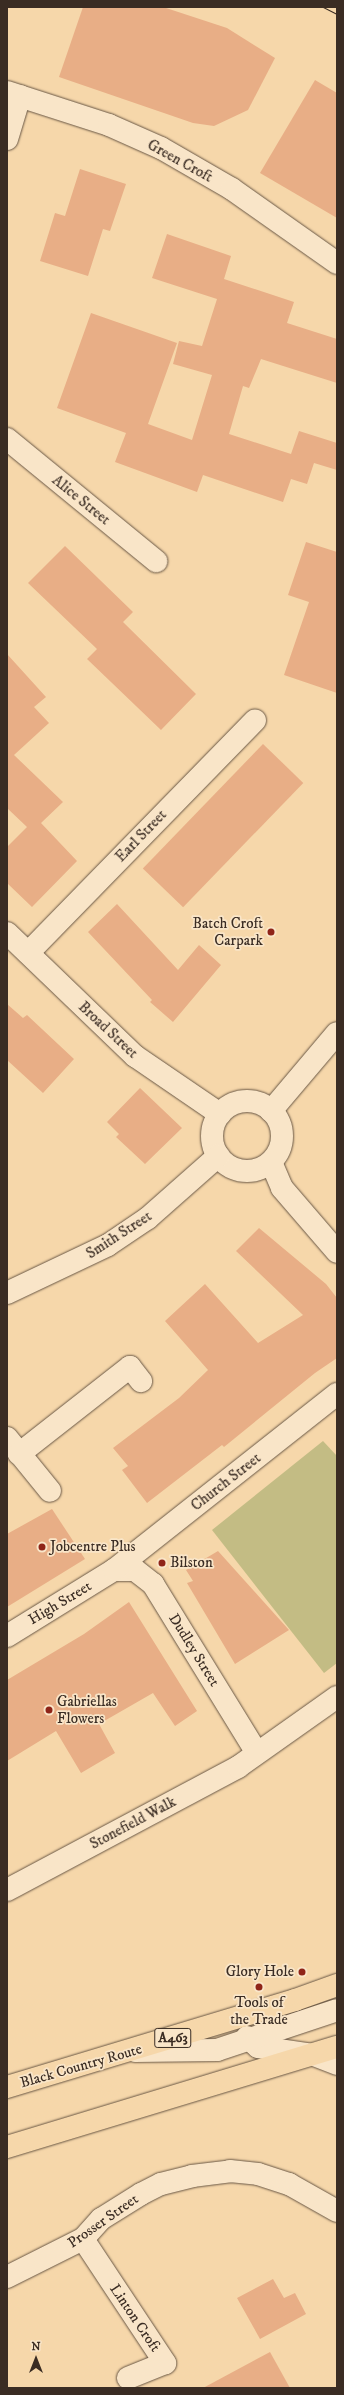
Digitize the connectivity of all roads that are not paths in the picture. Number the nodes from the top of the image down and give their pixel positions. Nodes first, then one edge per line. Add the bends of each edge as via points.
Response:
1 (13, 94) edge
2 (7, 139) edge
3 (337, 263) edge
4 (7, 439) edge
5 (156, 561) dead end
6 (255, 720) dead end
7 (7, 933) edge
8 (28, 952) junction
9 (337, 1033) edge
10 (271, 1111) junction
11 (220, 1114) junction
12 (218, 1156) junction
13 (271, 1162) junction
14 (337, 1252) edge
15 (7, 1293) edge
16 (141, 1381) dead end
17 (337, 1394) edge
18 (13, 1446) edge
19 (50, 1491) dead end
20 (114, 1570) junction
21 (7, 1636) edge
22 (337, 1697) edge
23 (257, 1753) junction
24 (7, 1890) edge
25 (337, 1985) edge
26 (337, 2010) edge
27 (237, 2018) junction
28 (248, 2040) junction
29 (337, 2047) edge
30 (130, 2051) junction
31 (314, 2055) junction
32 (337, 2064) edge
33 (7, 2087) edge
34 (7, 2147) edge
35 (337, 2211) edge
36 (83, 2239) junction
37 (7, 2277) edge
38 (128, 2378) dead end

1 - 2 street
1 - 3 street, Green Croft via 108,125 161,148 232,189
4 - 5 street, Alice Street
6 - 8 street, Earl Street
7 - 8 street, Broad Street
8 - 11 street, Broad Street via 135,1056
9 - 10 street
10 - 11 street via 250,1102 228,1107
10 - 13 street via 281,1131 278,1152
11 - 12 street via 212,1135
12 - 13 street via 233,1169 243,1171 253,1171
12 - 15 street, Smith Street via 148,1218 108,1245
13 - 14 street via 282,1188
16 - 18 street via 130,1366
17 - 20 street, Church Street
18 - 19 street
20 - 21 street, High Street
20 - 23 street, Dudley Street via 135,1570 153,1584
22 - 23 street, Stonefield Walk
23 - 24 street, Stonefield Walk via 238,1767
25 - 27 highway, Black Country Route / A463
26 - 28 street
27 - 28 street
27 - 30 highway, Black Country Route / A463
28 - 30 street via 217,2050
28 - 31 street via 258,2047
29 - 31 highway
30 - 33 highway, Black Country Route / A463
31 - 32 street
31 - 34 highway
35 - 36 street, Prosser Street via 289,2184 258,2174 230,2171 192,2176 161,2184 116,2209
36 - 37 street, Prosser Street
36 - 38 street, Linton Croft via 165,2363

